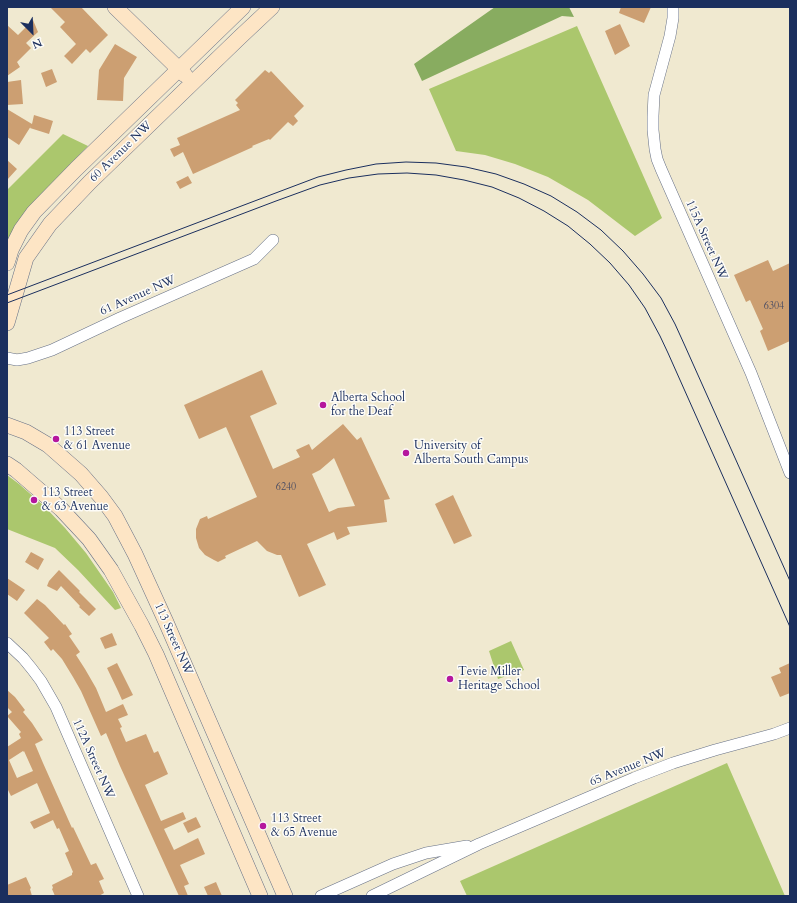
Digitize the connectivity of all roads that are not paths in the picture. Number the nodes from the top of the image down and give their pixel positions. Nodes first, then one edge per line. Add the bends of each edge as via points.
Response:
1 (115, 7) edge
2 (243, 7) edge
3 (272, 7) edge
4 (673, 7) edge
5 (178, 69) junction
6 (193, 82) junction
7 (274, 240) dead end
8 (7, 264) edge
9 (7, 323) edge
10 (7, 358) edge
11 (7, 425) edge
12 (7, 464) edge
13 (790, 473) edge
14 (7, 642) edge
15 (790, 728) edge
16 (480, 844) junction
17 (138, 896) edge
18 (260, 896) edge
19 (285, 896) edge
20 (321, 896) edge
21 (372, 896) edge

1 - 5 main road
2 - 5 main road, 60 Avenue NW
3 - 6 main road, 60 Avenue NW
4 - 13 street, 115A Street NW via 670,36 654,95 653,130 657,159 751,373
5 - 6 main road
5 - 8 main road, 60 Avenue NW via 34,212 21,230
6 - 9 main road, 60 Avenue NW via 50,224 26,258
7 - 10 street, 61 Avenue NW via 254,259 52,350 17,360
11 - 19 main road, 113 Street NW via 26,432 48,445 81,474 115,516 166,622
12 - 18 main road, 113 Street NW via 61,509 89,539 111,570 156,654
14 - 17 street, 112A Street NW via 32,669 56,707
15 - 16 street, 65 Avenue NW via 673,763
16 - 20 street, 65 Avenue NW via 426,853
16 - 21 street, 65 Avenue NW

